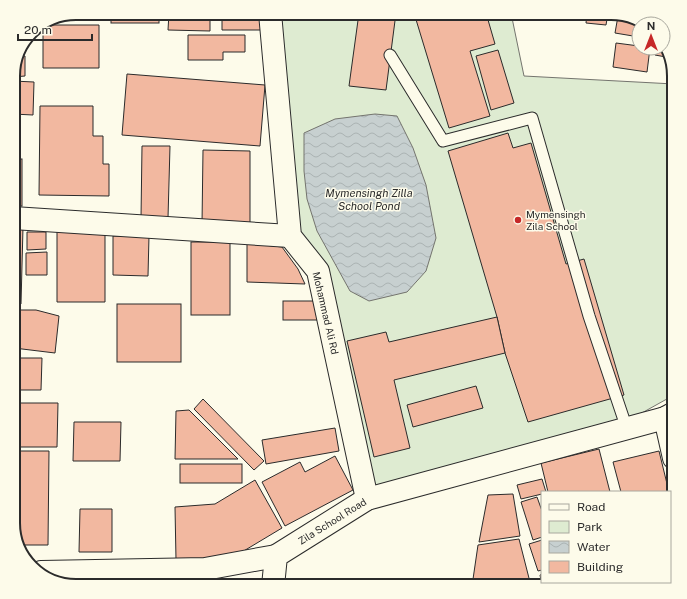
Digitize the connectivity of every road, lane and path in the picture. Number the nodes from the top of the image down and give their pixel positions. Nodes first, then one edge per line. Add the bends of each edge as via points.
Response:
1 (271, 20) edge
2 (390, 55) dead end
3 (20, 218) edge
4 (290, 236) junction
5 (667, 417) edge
6 (628, 429) junction
7 (367, 499) junction
8 (276, 556) junction
9 (49, 572) edge
10 (273, 579) edge

1 - 4 street
2 - 6 lane via 443,141 532,118 589,316
3 - 4 street
4 - 7 street, Mohammad Ali Rd via 318,271
5 - 6 street, Zila School Road
6 - 7 street, Zila School Road
7 - 8 street, Zila School Road
8 - 9 street, Zila School Road via 205,569
8 - 10 street

